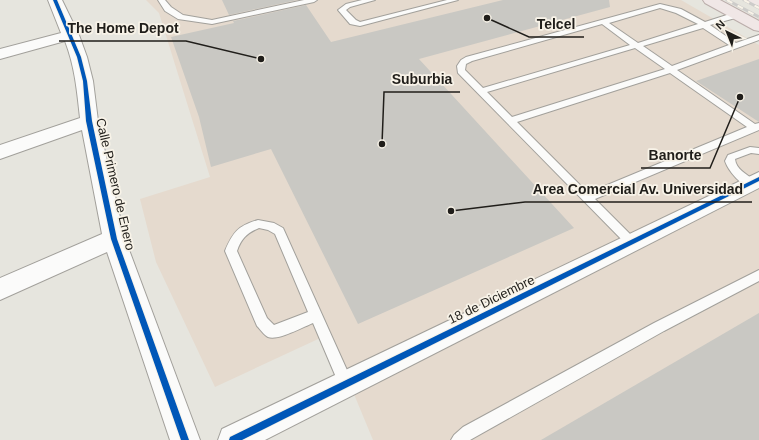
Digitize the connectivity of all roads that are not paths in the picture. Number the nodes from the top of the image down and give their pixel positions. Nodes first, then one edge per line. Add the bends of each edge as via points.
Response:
1 (55, 0) edge
2 (161, 0) edge
3 (314, 0) edge
4 (372, 0) edge
5 (452, 0) edge
6 (710, 0) edge
7 (755, 0) edge
8 (759, 2) edge
9 (736, 15) junction
10 (602, 22) junction
11 (703, 25) junction
12 (759, 27) edge
13 (71, 34) junction
14 (759, 37) edge
15 (635, 46) junction
16 (735, 46) junction
17 (0, 54) edge
18 (670, 70) junction
19 (482, 91) junction
20 (512, 120) junction
21 (89, 121) junction
22 (756, 127) edge
23 (759, 151) edge
24 (0, 152) edge
25 (754, 181) edge
26 (588, 197) junction
27 (114, 239) junction
28 (632, 242) junction
29 (759, 275) edge
30 (0, 289) edge
31 (316, 315) junction
32 (346, 384) junction
33 (185, 440) edge
34 (233, 440) edge
35 (459, 440) edge

1 - 13 street, Calle Primero de Enero
2 - 3 lane via 168,9 181,17 212,22
4 - 5 lane via 348,5 342,10 353,22 360,24
6 - 9 highway
7 - 8 highway
9 - 11 lane
9 - 12 highway
10 - 11 lane via 660,6 680,11
10 - 15 lane
10 - 19 lane via 464,60 460,66 461,71
11 - 15 lane
11 - 16 lane
13 - 17 street
13 - 21 street, Calle Primero de Enero via 85,81
14 - 16 lane
15 - 18 lane
15 - 19 lane
16 - 18 lane
18 - 20 lane
18 - 22 lane
19 - 20 lane
20 - 26 lane
21 - 24 street
21 - 27 street, Calle Primero de Enero
22 - 26 lane
23 - 25 lane via 750,150 732,156 730,161 733,169
25 - 28 street, 18 de Diciembre
26 - 28 lane
27 - 30 street
27 - 33 street, Calle Primero de Enero
28 - 32 street, 18 de Diciembre
29 - 35 lane via 502,413
31 - 31 lane via 279,231 258,224 246,229 236,238 231,251 262,322 271,332 282,330
31 - 32 lane
32 - 34 street, 18 de Diciembre

